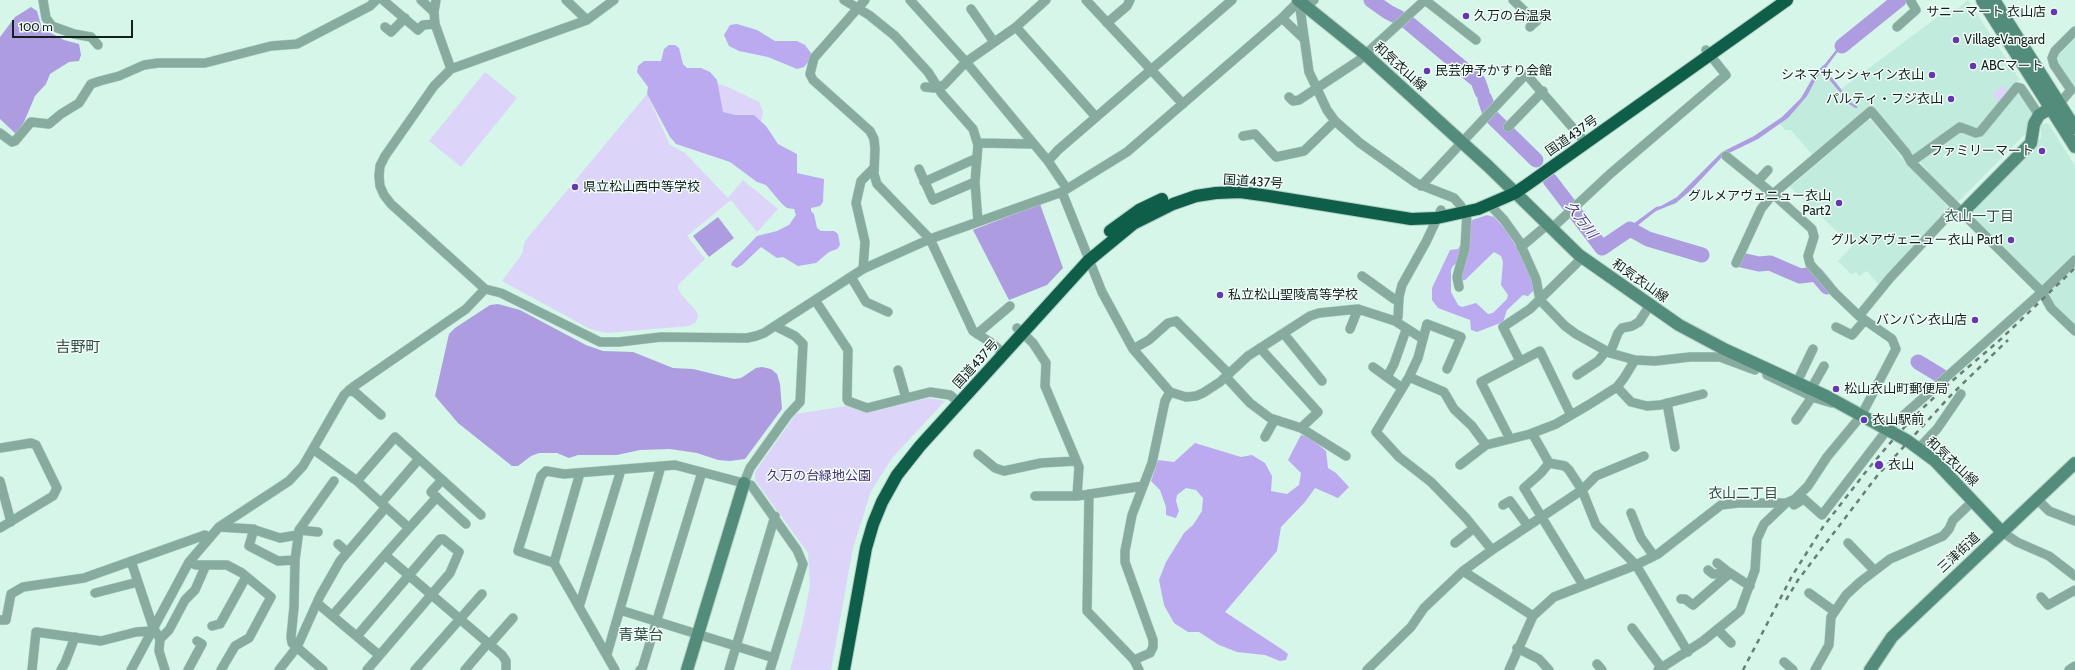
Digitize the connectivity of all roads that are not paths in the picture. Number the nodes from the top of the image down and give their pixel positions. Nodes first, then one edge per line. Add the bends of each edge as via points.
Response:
1 (43, 0) edge
2 (376, 0) edge
3 (383, 0) edge
4 (421, 0) edge
5 (436, 0) edge
6 (566, 0) edge
7 (844, 0) edge
8 (865, 0) edge
9 (910, 0) edge
10 (1046, 0) edge
11 (1086, 0) edge
12 (1130, 0) edge
13 (1232, 0) edge
14 (1425, 0) edge
15 (1513, 0) edge
16 (1774, 0) edge
17 (1787, 0) edge
18 (1910, 0) edge
19 (1982, 0) edge
20 (1994, 0) edge
21 (610, 2) edge
22 (1304, 2) edge
23 (858, 8) junction
24 (971, 9) dead end
25 (434, 12) junction
26 (405, 18) junction
27 (1282, 18) junction
28 (587, 20) junction
29 (1535, 22) dead end
30 (1107, 23) junction
31 (435, 24) junction
32 (385, 27) dead end
33 (1016, 27) junction
34 (1897, 27) dead end
35 (2075, 32) edge
36 (1303, 38) junction
37 (1476, 40) dead end
38 (994, 42) junction
39 (98, 45) dead end
40 (1708, 53) junction
41 (1365, 54) junction
42 (966, 62) junction
43 (450, 69) junction
44 (1151, 70) junction
45 (925, 87) dead end
46 (938, 87) junction
47 (1316, 90) junction
48 (1543, 91) junction
49 (1289, 97) dead end
50 (2071, 98) edge
51 (1183, 104) junction
52 (2054, 106) junction
53 (2039, 115) junction
54 (1096, 117) junction
55 (1335, 121) junction
56 (1508, 127) dead end
57 (2075, 128) edge
58 (0, 133) edge
59 (1243, 136) dead end
60 (1584, 140) junction
61 (1462, 143) junction
62 (978, 144) junction
63 (1034, 144) junction
64 (2075, 147) edge
65 (1726, 156) dead end
66 (977, 158) junction
67 (1048, 161) junction
68 (1911, 162) junction
69 (874, 168) junction
70 (919, 170) dead end
71 (1768, 170) dead end
72 (1758, 181) junction
73 (924, 182) junction
74 (975, 182) junction
75 (1421, 186) junction
76 (1064, 190) junction
77 (1512, 191) junction
78 (1774, 194) junction
79 (1490, 205) junction
80 (1464, 209) junction
81 (1959, 210) junction
82 (1439, 214) junction
83 (978, 222) junction
84 (1549, 227) junction
85 (930, 239) junction
86 (1521, 247) junction
87 (1087, 258) junction
88 (1582, 258) junction
89 (2075, 260) edge
90 (1736, 263) dead end
91 (863, 269) junction
92 (1362, 276) dead end
93 (851, 277) junction
94 (1459, 287) dead end
95 (485, 289) junction
96 (2042, 292) junction
97 (815, 300) junction
98 (1399, 300) junction
99 (1540, 300) junction
100 (1650, 305) junction
101 (1010, 306) dead end
102 (1358, 310) junction
103 (888, 312) dead end
104 (1862, 318) junction
105 (1396, 321) junction
106 (775, 326) junction
107 (1836, 327) dead end
108 (1350, 328) dead end
109 (1406, 330) junction
110 (1020, 331) junction
111 (2075, 331) edge
112 (977, 334) junction
113 (1284, 334) junction
114 (1423, 339) junction
115 (1260, 348) junction
116 (1133, 349) junction
117 (1814, 349) dead end
118 (1002, 351) junction
119 (1608, 352) junction
120 (1635, 360) junction
121 (1520, 361) junction
122 (1824, 366) dead end
123 (1373, 367) dead end
124 (1448, 369) dead end
125 (898, 370) dead end
126 (1227, 375) junction
127 (1577, 375) dead end
128 (1387, 377) junction
129 (1409, 377) junction
130 (1322, 381) dead end
131 (1796, 382) junction
132 (1617, 386) junction
133 (1402, 388) junction
134 (350, 390) junction
135 (1170, 392) junction
136 (1812, 393) junction
137 (1703, 394) dead end
138 (1961, 394) dead end
139 (906, 398) junction
140 (957, 400) junction
141 (1667, 403) junction
142 (381, 415) dead end
143 (1571, 415) junction
144 (1860, 416) junction
145 (1796, 420) dead end
146 (1274, 421) junction
147 (1301, 428) junction
148 (1887, 430) junction
149 (1532, 433) junction
150 (1265, 437) dead end
151 (1510, 439) junction
152 (1486, 445) junction
153 (1675, 447) dead end
154 (0, 448) edge
155 (313, 449) junction
156 (1918, 449) junction
157 (978, 454) dead end
158 (1346, 456) dead end
159 (1644, 456) dead end
160 (419, 459) junction
161 (1076, 461) junction
162 (1549, 463) junction
163 (2075, 463) edge
164 (1460, 465) dead end
165 (661, 466) junction
166 (620, 470) junction
167 (580, 472) junction
168 (702, 472) junction
169 (442, 480) junction
170 (0, 481) edge
171 (334, 481) dead end
172 (357, 481) junction
173 (744, 483) junction
174 (1143, 486) junction
175 (1582, 490) junction
176 (1089, 494) junction
177 (1035, 496) dead end
178 (1078, 496) junction
179 (437, 497) junction
180 (2037, 500) junction
181 (1973, 501) junction
182 (1786, 503) junction
183 (383, 504) junction
184 (1503, 505) dead end
185 (1631, 514) dead end
186 (481, 516) dead end
187 (775, 516) junction
188 (1541, 517) junction
189 (2075, 521) edge
190 (11, 522) junction
191 (466, 524) dead end
192 (1528, 526) junction
193 (218, 527) junction
194 (0, 528) edge
195 (409, 528) junction
196 (1474, 528) junction
197 (254, 530) junction
198 (318, 532) dead end
199 (2002, 532) junction
200 (298, 533) junction
201 (209, 537) junction
202 (1455, 542) dead end
203 (1848, 543) dead end
204 (338, 544) dead end
205 (1492, 550) junction
206 (348, 552) junction
207 (386, 555) junction
208 (1654, 556) junction
209 (295, 560) junction
210 (130, 561) junction
211 (189, 562) junction
212 (554, 563) junction
213 (1717, 563) dead end
214 (206, 565) junction
215 (1636, 565) junction
216 (1708, 570) dead end
217 (1874, 570) junction
218 (1463, 571) junction
219 (1728, 572) junction
220 (410, 575) junction
221 (2075, 576) edge
222 (246, 577) junction
223 (138, 582) junction
224 (1583, 585) junction
225 (1750, 586) junction
226 (2075, 590) edge
227 (95, 593) dead end
228 (1809, 593) dead end
229 (482, 594) dead end
230 (432, 595) junction
231 (2041, 597) dead end
232 (1681, 599) dead end
233 (317, 603) junction
234 (579, 607) junction
235 (620, 610) junction
236 (1834, 611) junction
237 (333, 615) junction
238 (1533, 616) junction
239 (513, 618) dead end
240 (460, 619) junction
241 (0, 620) edge
242 (656, 622) junction
243 (212, 626) dead end
244 (1632, 628) dead end
245 (152, 629) junction
246 (1718, 630) junction
247 (697, 635) junction
248 (357, 636) junction
249 (75, 637) junction
250 (160, 639) junction
251 (197, 641) dead end
252 (1731, 643) dead end
253 (489, 644) junction
254 (297, 647) junction
255 (736, 647) junction
256 (1517, 648) junction
257 (1688, 652) junction
258 (607, 654) junction
259 (379, 655) junction
260 (774, 658) junction
261 (1134, 660) junction
262 (1784, 662) dead end
263 (2075, 666) edge
264 (1660, 669) edge
265 (32, 670) edge
266 (61, 670) edge
267 (130, 670) edge
268 (165, 670) edge
269 (188, 670) edge
270 (221, 670) edge
271 (279, 670) edge
272 (323, 670) edge
273 (367, 670) edge
274 (415, 670) edge
275 (465, 670) edge
276 (506, 670) edge
277 (615, 670) edge
278 (640, 670) edge
279 (686, 670) edge
280 (729, 670) edge
281 (770, 670) edge
282 (836, 670) edge
283 (844, 670) edge
284 (1139, 670) edge
285 (1367, 670) edge
286 (1509, 670) edge
287 (1549, 670) edge
288 (1793, 670) edge
289 (1815, 670) edge
290 (1870, 670) edge
291 (2069, 670) edge

1 - 39 street via 46,18 52,26 74,34 91,36
2 - 58 street via 370,6 297,44 271,46 205,63 144,65 119,76 100,80 91,84 79,103 49,124 31,122 12,142
3 - 26 street
4 - 25 street
5 - 25 street
6 - 28 street
7 - 23 street
8 - 23 street
9 - 42 street
10 - 33 street
11 - 30 street
12 - 30 street via 1127,6
13 - 44 street
14 - 37 street
14 - 41 street
15 - 29 street
16 - 40 highway, 国道437号
17 - 40 highway, 国道437号
18 - 34 street via 1916,10
19 - 52 street
20 - 52 street
21 - 28 street
22 - 27 street
22 - 36 street
22 - 41 street, 和気衣山線
23 - 46 street via 895,36 928,72
23 - 69 street via 814,58 810,74 813,80 870,131 874,139
24 - 38 street
25 - 31 street
26 - 31 street via 418,30 423,25
26 - 32 street via 391,32
27 - 36 street
27 - 51 street
28 - 43 street
30 - 44 street
31 - 43 street
33 - 38 street
33 - 54 street
35 - 50 street via 2055,50 2052,58 2071,90
36 - 47 street via 1309,72
38 - 42 street
40 - 60 highway, 国道437号
40 - 84 street via 1726,75 1610,174 1572,210
41 - 47 street
41 - 61 street, 和気衣山線
42 - 46 street via 949,81
42 - 63 street
43 - 95 street via 434,86 385,156 380,166 380,186 391,204
44 - 51 street
44 - 54 street
45 - 46 street
46 - 62 street via 970,125
47 - 49 street via 1299,100 1293,101
47 - 55 street
48 - 56 street via 1513,117
48 - 60 street
48 - 61 street via 1526,74
50 - 52 street
51 - 76 street via 1127,152
52 - 53 street
52 - 57 street
52 - 64 street
53 - 68 street via 2021,88 2017,87 1980,132 1960,127
53 - 81 street via 2034,124 2031,142
54 - 67 street
55 - 59 street via 1304,151 1276,157 1255,134
55 - 75 street via 1360,143
60 - 77 highway, 国道437号
61 - 75 street
61 - 77 street, 和気衣山線
62 - 63 street
62 - 66 street
63 - 67 street
65 - 72 street
66 - 73 street
66 - 74 street
67 - 76 street
68 - 78 street via 1871,111
68 - 81 street
69 - 85 street via 874,180 877,184
69 - 91 street via 861,181 856,203 865,242
70 - 73 street
71 - 72 street
72 - 78 street
73 - 74 street via 933,200
74 - 83 street
75 - 80 street via 1454,198
76 - 83 street
76 - 87 street
77 - 79 highway, 国道437号
77 - 80 highway, 国道437号 via 1492,196
77 - 84 street, 和気衣山線
78 - 90 street via 1761,209
78 - 104 street via 1813,231 1814,237 1808,256 1810,264 1835,293
79 - 80 highway, 国道437号
79 - 86 street via 1504,220
80 - 82 highway, 国道437号
80 - 94 street via 1465,248 1457,277
81 - 96 street
81 - 104 street via 1890,278
82 - 87 highway, 国道437号 via 1393,210 1241,184 1215,186 1170,196 1139,210 1112,229
82 - 98 street via 1402,285
83 - 85 street
84 - 86 street
84 - 88 street, 和気衣山線
85 - 91 street
85 - 112 street via 969,326
86 - 99 street via 1536,280
87 - 110 highway, 国道437号
87 - 116 street
88 - 99 street
88 - 100 street, 和気衣山線
89 - 96 street
91 - 93 street
92 - 98 street
93 - 97 street
93 - 103 street via 866,302
95 - 106 street via 501,293 600,342 681,337 747,338 764,333
95 - 134 street via 466,309
96 - 111 street via 2051,308
96 - 148 street
97 - 106 street
97 - 139 street via 848,350 848,401 867,408
98 - 105 street
99 - 119 street via 1565,326
99 - 121 street via 1503,327
100 - 119 street via 1639,322 1622,328
100 - 131 street, 和気衣山線 via 1679,325
101 - 112 street
102 - 105 street
102 - 108 street
102 - 113 street via 1319,313 1310,316
104 - 107 street via 1852,335
104 - 144 street via 1892,339 1896,347
105 - 109 street
106 - 173 street via 795,336 803,344 800,402 750,468
109 - 114 street
109 - 128 street
110 - 118 highway, 国道437号
110 - 161 street via 1038,349 1046,363 1045,386
112 - 118 street
113 - 115 street
113 - 130 street
114 - 124 street via 1426,324 1461,337
114 - 129 street
115 - 126 street
115 - 147 street via 1318,412
116 - 126 street via 1149,340 1168,323 1176,321
116 - 135 street
117 - 131 street
118 - 140 highway, 国道437号
119 - 120 street
119 - 127 street
120 - 132 street
120 - 136 street via 1720,357
121 - 143 street via 1540,351
121 - 151 street via 1481,382
122 - 136 street
123 - 128 street
125 - 139 street
126 - 135 street via 1196,396 1186,397
126 - 146 street via 1250,404
128 - 133 street
129 - 133 street
129 - 152 street via 1444,392 1454,409 1472,426
131 - 136 street, 和気衣山線
132 - 141 street via 1631,402 1647,406
132 - 143 street
133 - 196 street via 1376,432 1399,457 1431,482
134 - 142 street
134 - 155 street via 344,395
135 - 174 street via 1165,401 1152,463
136 - 144 street, 和気衣山線 via 1840,404
136 - 145 street
137 - 141 street
138 - 156 street via 1937,429
139 - 140 street via 930,392 946,394
140 - 282 highway, 国道437号 via 902,456 875,499 859,546
140 - 283 highway, 国道437号 via 908,461 882,502 866,548
141 - 153 street
143 - 149 street
144 - 148 street, 和気衣山線
144 - 182 street via 1827,456 1802,493
146 - 147 street
146 - 150 street
147 - 158 street
148 - 156 street, 和気衣山線
148 - 182 street via 1822,515 1804,499 1789,508
149 - 151 street
149 - 162 street
151 - 152 street
152 - 164 street
154 - 190 street via 31,443 36,445 58,488 54,496
155 - 172 street
155 - 193 street via 303,466 289,481
156 - 181 street, 和気衣山線 via 1935,462
157 - 161 street via 995,468 1004,471 1041,463
159 - 175 street via 1596,476
160 - 169 street
160 - 172 street via 394,437
160 - 183 street
161 - 178 street via 1079,467
162 - 175 street via 1565,466
162 - 188 street via 1524,488
163 - 180 street, 三津街道
165 - 166 street
165 - 168 street via 675,465
165 - 235 street
166 - 167 street
166 - 234 street
167 - 212 street
167 - 212 street via 543,472 518,551
168 - 173 street
168 - 242 street
169 - 179 street via 431,492
169 - 186 street
170 - 190 street
171 - 200 street
172 - 183 street
173 - 187 street via 752,485 757,490
173 - 247 street
174 - 176 street
174 - 261 street via 1128,531 1125,562 1153,640 1153,647 1150,653
175 - 188 street
175 - 215 street via 1599,530
176 - 178 street
176 - 261 street via 1087,611
177 - 178 street
179 - 191 street via 453,517
179 - 195 street
180 - 189 street via 2048,511
180 - 199 street, 三津街道
181 - 199 street, 和気衣山線
181 - 217 street via 1953,520 1943,536 1890,559
182 - 208 street via 1721,505
182 - 225 street via 1770,517 1759,532 1755,570
183 - 195 street
183 - 206 street
184 - 192 street via 1510,501
185 - 208 street via 1641,538
187 - 255 street
187 - 260 street via 803,564
188 - 192 street
188 - 224 street
190 - 194 street
192 - 205 street
193 - 197 street
193 - 201 street
195 - 207 street
196 - 202 street
196 - 205 street
197 - 200 street via 280,538
197 - 209 street via 249,546 278,561
198 - 200 street
199 - 221 street via 2017,542 2049,556
199 - 290 street, 三津街道 via 1892,637
200 - 209 street
201 - 210 street via 205,534
201 - 211 street
203 - 217 street
204 - 206 street
205 - 218 street
206 - 233 street
207 - 220 street
207 - 237 street
208 - 215 street
209 - 254 street via 291,637 292,643
210 - 223 street
210 - 241 street via 84,578 15,590 9,598 6,620
211 - 214 street
211 - 245 street
212 - 234 street
213 - 219 street
214 - 222 street via 227,565
214 - 250 street via 195,590 185,600 169,630
215 - 224 street
215 - 257 street
216 - 219 street via 1717,574
217 - 236 street via 1846,595
218 - 238 street
218 - 285 street via 1424,608 1411,628
219 - 225 street
219 - 232 street via 1694,605
220 - 230 street
220 - 230 street via 440,539 459,552 450,573
220 - 248 street
222 - 243 street via 220,624
222 - 270 street via 271,597 249,638 235,646
223 - 227 street
223 - 245 street
224 - 238 street via 1554,597
225 - 246 street via 1740,611
226 - 231 street via 2048,605
228 - 236 street
229 - 240 street
230 - 240 street
230 - 259 street
233 - 237 street
233 - 254 street
234 - 258 street
235 - 242 street
235 - 258 street
236 - 289 street via 1830,624 1829,645
237 - 248 street
238 - 256 street
239 - 253 street
240 - 253 street
240 - 274 street
242 - 247 street
242 - 278 street
244 - 264 street
245 - 249 street via 101,641
245 - 250 street
245 - 267 street
246 - 252 street
246 - 257 street
247 - 255 street
247 - 279 street
248 - 259 street
249 - 265 street via 36,632
249 - 266 street
250 - 268 street via 158,651
251 - 269 street via 202,644
253 - 275 street
253 - 276 street via 506,662
254 - 271 street
254 - 272 street
255 - 260 street
255 - 280 street
256 - 286 street
256 - 287 street via 1539,659
257 - 264 street
258 - 277 street
259 - 273 street
260 - 281 street
261 - 284 street
262 - 288 street
263 - 291 street

